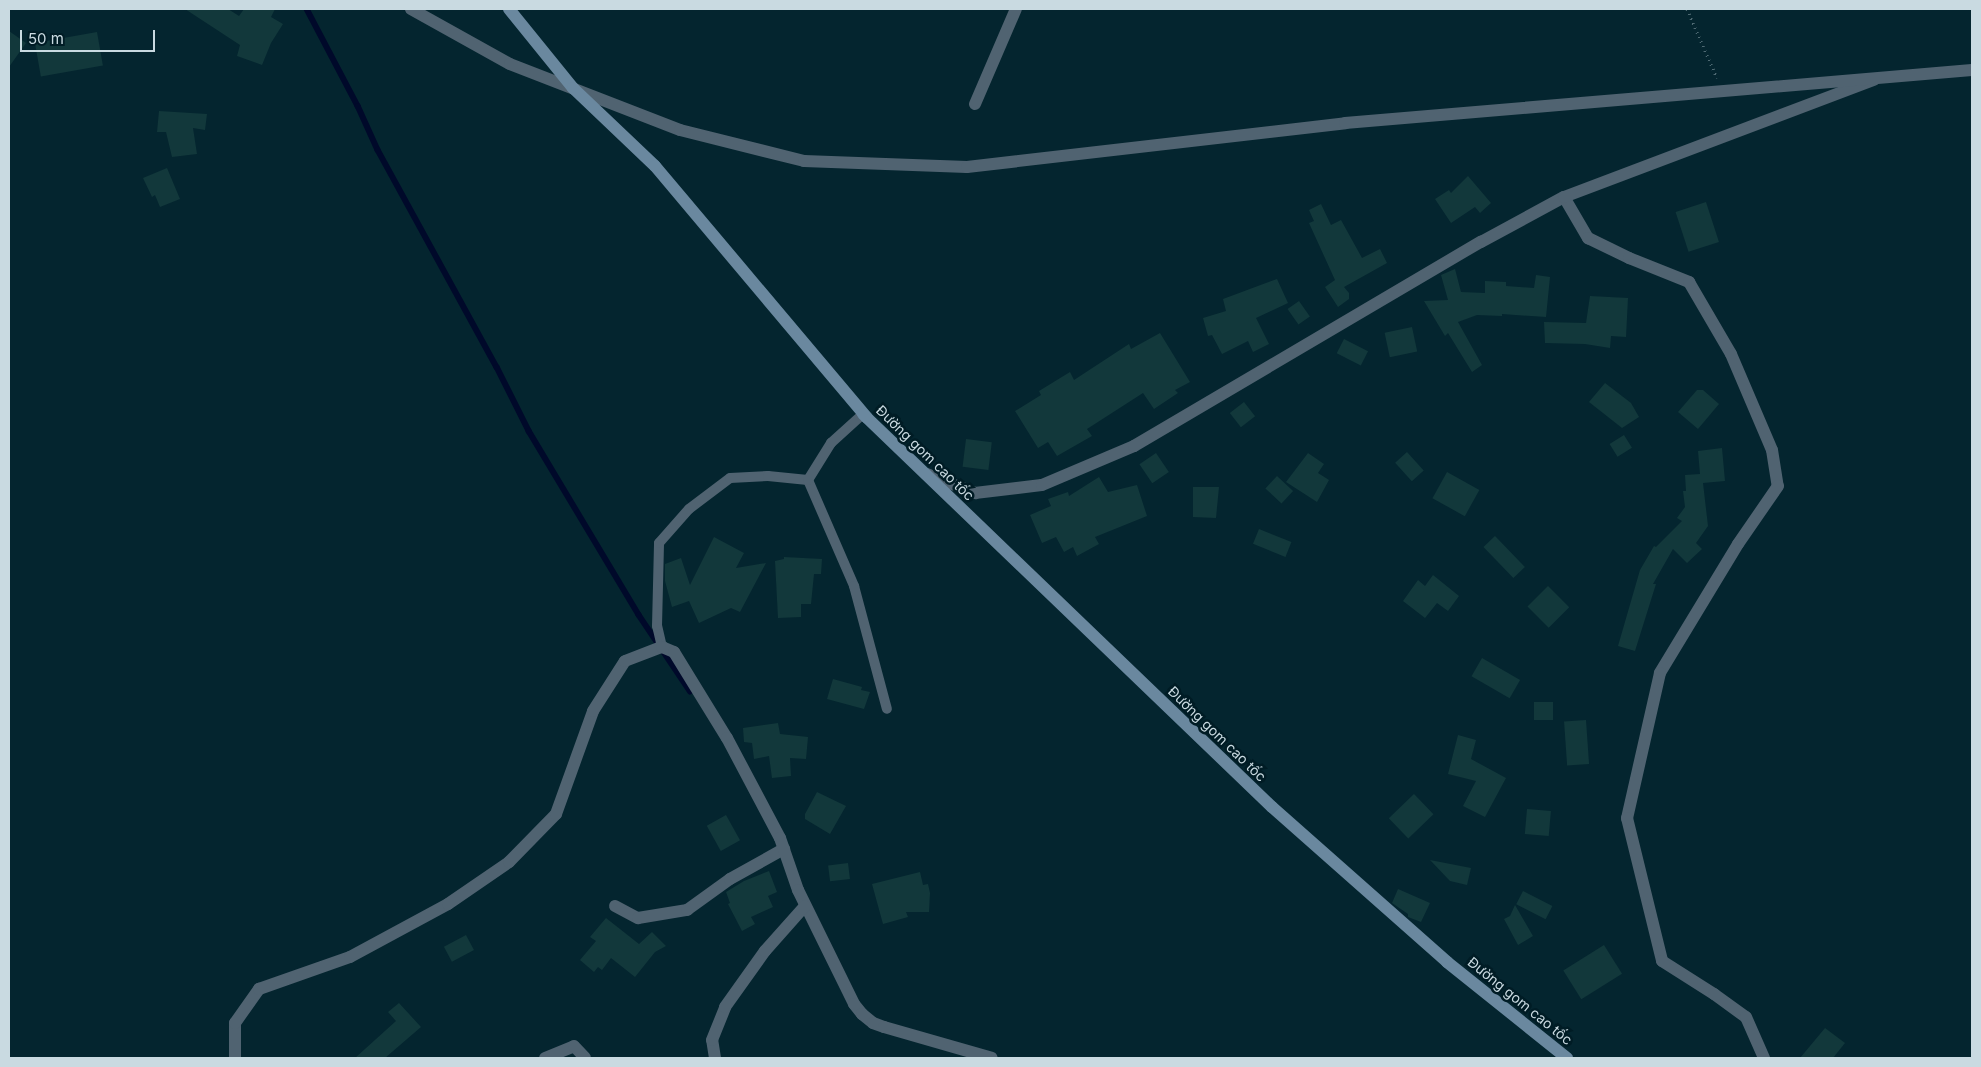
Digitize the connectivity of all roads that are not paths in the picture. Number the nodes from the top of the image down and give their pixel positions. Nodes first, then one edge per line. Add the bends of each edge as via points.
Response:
1 (411, 9) edge
2 (509, 9) edge
3 (1016, 9) edge
4 (1972, 70) edge
5 (1883, 76) junction
6 (573, 88) junction
7 (975, 104) dead end
8 (1564, 197) junction
9 (862, 414) junction
10 (927, 474) joint
11 (808, 480) junction
12 (662, 647) junction
13 (887, 709) dead end
14 (784, 849) junction
15 (615, 906) dead end
16 (805, 906) junction
17 (235, 1058) edge
18 (545, 1058) edge
19 (585, 1058) edge
20 (715, 1058) edge
21 (992, 1058) edge
22 (1568, 1058) edge
23 (1764, 1058) edge

1 - 6 street via 510,64
2 - 6 main road
3 - 7 street
4 - 5 street
5 - 6 street via 1345,123 967,167 804,161 680,130
5 - 8 street
6 - 9 main road via 655,166
8 - 10 street via 1134,446 1042,485 975,493
8 - 23 street via 1588,238 1689,282 1731,354 1772,450 1778,486 1738,544 1660,673 1627,818 1662,961 1746,1017
9 - 10 main road
9 - 11 lane via 831,443
9 - 22 main road, Đường gom cao tốc via 1272,807 1447,962
11 - 12 lane via 768,476 730,478 688,509 659,543 657,626
11 - 13 lane via 854,586
12 - 14 street via 674,652 727,738
12 - 17 street via 625,661 593,711 556,814 509,862 448,904 350,957 259,989 235,1023
14 - 15 street via 730,879 686,910 638,918
14 - 16 street
16 - 20 street via 765,951 725,1007 712,1040
16 - 21 street via 854,1004 872,1023
18 - 19 street via 574,1046

